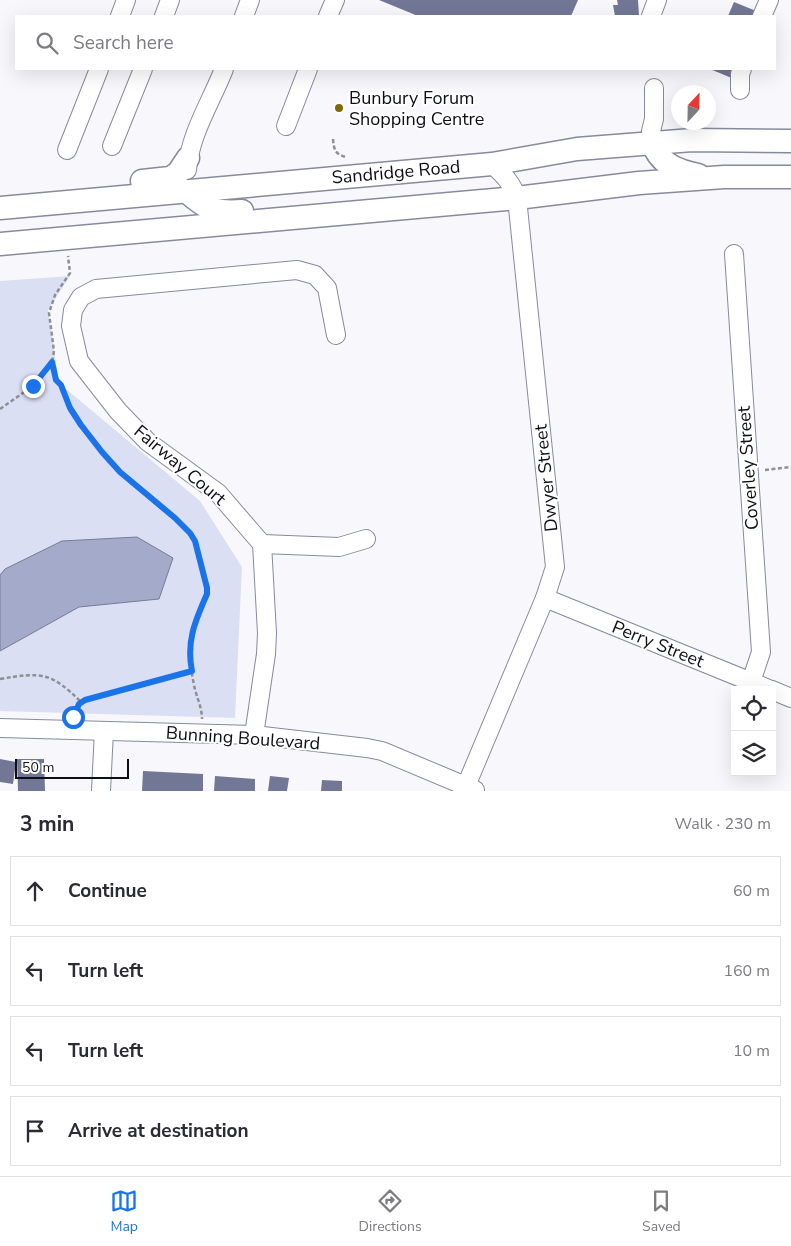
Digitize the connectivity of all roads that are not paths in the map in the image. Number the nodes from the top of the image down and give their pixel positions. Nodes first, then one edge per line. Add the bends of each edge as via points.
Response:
1 (126, 0) edge
2 (170, 0) edge
3 (250, 0) edge
4 (335, 0) edge
5 (657, 0) edge
6 (769, 0) edge
7 (120, 15) edge
8 (164, 15) edge
9 (244, 15) edge
10 (328, 15) edge
11 (650, 15) edge
12 (762, 15) edge
13 (99, 70) edge
14 (142, 70) edge
15 (224, 70) edge
16 (308, 70) edge
17 (742, 70) edge
18 (654, 88) dead end
19 (740, 90) dead end
20 (286, 126) dead end
21 (791, 141) edge
22 (658, 144) junction
23 (112, 146) dead end
24 (66, 150) dead end
25 (188, 158) junction
26 (492, 164) junction
27 (791, 177) edge
28 (724, 178) junction
29 (639, 183) junction
30 (194, 192) junction
31 (518, 198) junction
32 (76, 201) junction
33 (0, 208) edge
34 (352, 213) junction
35 (162, 230) junction
36 (0, 244) edge
37 (734, 254) dead end
38 (336, 335) dead end
39 (366, 540) dead end
40 (262, 544) junction
41 (544, 598) junction
42 (751, 682) junction
43 (762, 686) edge
44 (776, 692) edge
45 (791, 698) edge
46 (0, 728) edge
47 (104, 731) junction
48 (254, 735) junction
49 (472, 789) edge
50 (101, 791) edge

1 - 7 street
2 - 8 street
3 - 9 street
4 - 10 street
5 - 11 street
6 - 12 street
13 - 24 street
14 - 23 street
15 - 25 street via 196,131
16 - 20 street
17 - 19 street
18 - 22 street
21 - 22 main road, Sandridge Road via 692,140
22 - 26 main road, Sandridge Road via 577,149
22 - 28 main road via 681,172
22 - 29 main road via 650,174
25 - 30 street
25 - 32 main road via 170,178 87,186
26 - 30 main road, Sandridge Road
26 - 31 street, Dwyer Street via 506,176
27 - 28 main road, Sandridge Road
28 - 29 main road, Sandridge Road
29 - 31 main road, Sandridge Road
30 - 32 main road, Sandridge Road
30 - 34 main road via 204,206 215,211 318,205
30 - 35 main road
31 - 34 main road, Sandridge Road
31 - 41 street, Dwyer Street via 555,567
32 - 33 main road, Sandridge Road
34 - 35 main road, Sandridge Road
35 - 36 main road, Sandridge Road
37 - 42 street, Coverley Street via 760,652
38 - 40 street, Fairway Court via 327,288 315,275 297,270 96,289 81,297 73,310 71,326 80,361 102,392 148,442 218,493
39 - 40 street via 339,547
40 - 48 street via 267,632
41 - 42 street, Perry Street
41 - 49 street, Dwyer Street
42 - 43 street, Perry Street
44 - 45 street, Perry Street
46 - 47 street, Bunning Boulevard
47 - 48 street, Bunning Boulevard
47 - 50 street
48 - 49 street, Bunning Boulevard via 382,751

